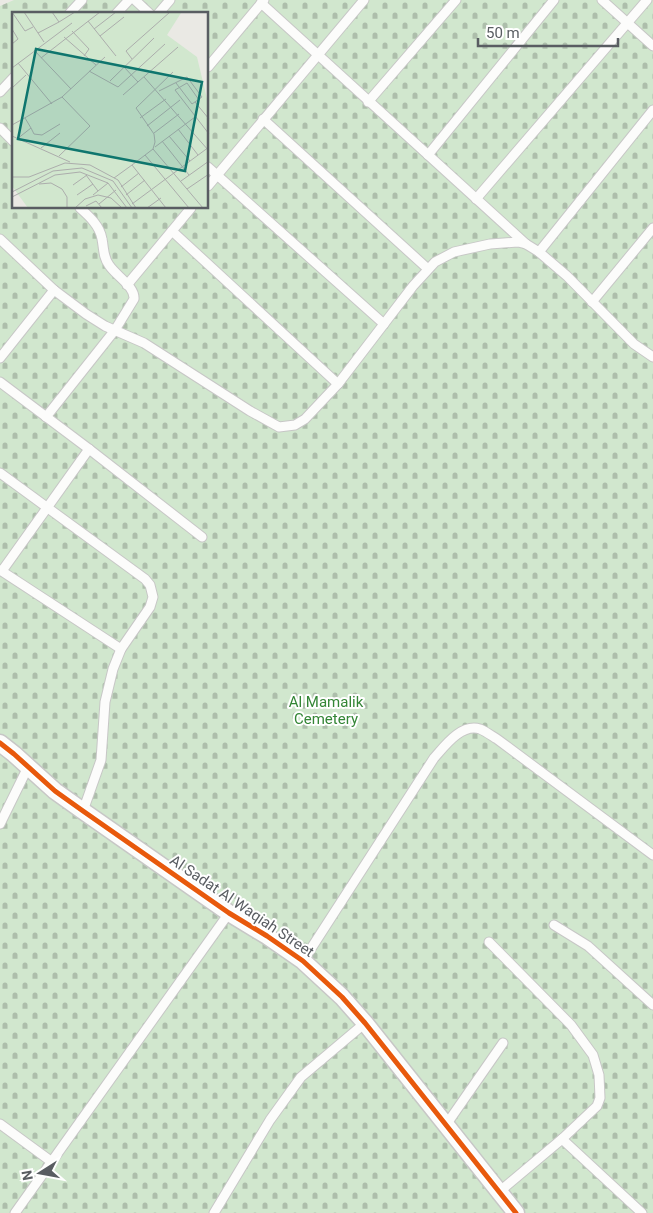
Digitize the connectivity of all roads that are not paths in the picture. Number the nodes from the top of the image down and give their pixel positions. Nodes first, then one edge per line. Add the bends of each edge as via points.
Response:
1 (82, 0) edge
2 (129, 0) edge
3 (134, 0) edge
4 (170, 0) edge
5 (364, 0) edge
6 (456, 0) edge
7 (554, 0) edge
8 (602, 0) edge
9 (646, 0) edge
10 (263, 2) edge
11 (71, 12) edge
12 (118, 12) edge
13 (148, 12) edge
14 (160, 12) edge
15 (628, 24) junction
16 (653, 46) edge
17 (317, 55) junction
18 (209, 66) edge
19 (12, 79) edge
20 (0, 92) edge
21 (368, 102) junction
22 (653, 110) edge
23 (263, 119) junction
24 (0, 128) edge
25 (12, 140) edge
26 (428, 155) junction
27 (209, 168) edge
28 (216, 175) junction
29 (209, 185) edge
30 (476, 199) junction
31 (81, 209) edge
32 (190, 209) edge
33 (653, 228) edge
34 (172, 231) junction
35 (0, 239) edge
36 (526, 244) junction
37 (539, 252) junction
38 (428, 269) junction
39 (127, 285) junction
40 (54, 290) junction
41 (592, 302) junction
42 (384, 324) junction
43 (115, 330) junction
44 (653, 357) edge
45 (0, 358) edge
46 (0, 382) edge
47 (338, 384) junction
48 (46, 417) junction
49 (89, 449) junction
50 (0, 473) edge
51 (47, 508) junction
52 (202, 537) dead end
53 (1, 570) edge
54 (121, 649) junction
55 (0, 744) edge
56 (28, 766) junction
57 (83, 811) junction
58 (0, 824) edge
59 (653, 855) edge
60 (229, 913) junction
61 (554, 925) dead end
62 (489, 942) dead end
63 (303, 961) junction
64 (653, 1005) edge
65 (365, 1023) junction
66 (503, 1043) dead end
67 (0, 1124) edge
68 (446, 1125) junction
69 (562, 1139) junction
70 (52, 1162) junction
71 (500, 1192) junction
72 (16, 1213) edge
73 (214, 1213) edge
74 (516, 1213) edge
75 (642, 1213) edge

1 - 11 lane
2 - 12 lane
3 - 13 lane
4 - 14 lane
5 - 17 lane
6 - 21 lane
7 - 26 lane
8 - 15 lane
9 - 15 lane
10 - 17 lane
10 - 18 lane
15 - 16 lane
15 - 30 lane
17 - 21 lane
17 - 23 lane
19 - 20 lane
21 - 26 lane
22 - 37 lane
23 - 28 lane
23 - 38 lane
24 - 25 lane
26 - 30 lane
27 - 28 lane
28 - 29 lane
28 - 42 lane
30 - 36 lane
31 - 39 lane via 100,231 103,253 110,267
32 - 34 lane
33 - 41 lane
34 - 39 lane
34 - 47 lane
35 - 40 lane
36 - 37 lane
36 - 38 lane via 490,244 454,252
37 - 41 lane
38 - 42 lane
39 - 43 lane via 134,300
40 - 43 lane via 86,314
40 - 45 lane
41 - 44 lane via 634,344
42 - 47 lane
43 - 47 lane via 144,343 279,427 295,425 305,419
43 - 48 lane
46 - 48 lane
48 - 49 lane
49 - 51 lane
49 - 52 lane
50 - 51 lane
51 - 53 lane
51 - 54 lane via 150,585 153,596 150,607
53 - 54 lane
54 - 57 lane via 105,702 101,760
55 - 56 street, Al Sadat Al Waqiah Street
56 - 57 street, Al Sadat Al Waqiah Street via 54,791
56 - 58 lane
57 - 60 street, Al Sadat Al Waqiah Street
59 - 63 lane via 497,740 479,729 467,729 452,738 434,758
60 - 63 street, Al Sadat Al Waqiah Street
60 - 70 lane
61 - 64 lane via 588,946
62 - 69 lane via 570,1025 593,1055 599,1075 600,1098 597,1106
63 - 65 street, Al Sadat Al Waqiah Street
65 - 68 street, Al Sadat Al Waqiah Street
65 - 73 lane via 301,1077 270,1120
66 - 68 lane
67 - 70 lane
68 - 71 street, Al Sadat Al Waqiah Street
69 - 71 lane
69 - 75 lane
70 - 72 lane
71 - 74 street, Al Sadat Al Waqiah Street

